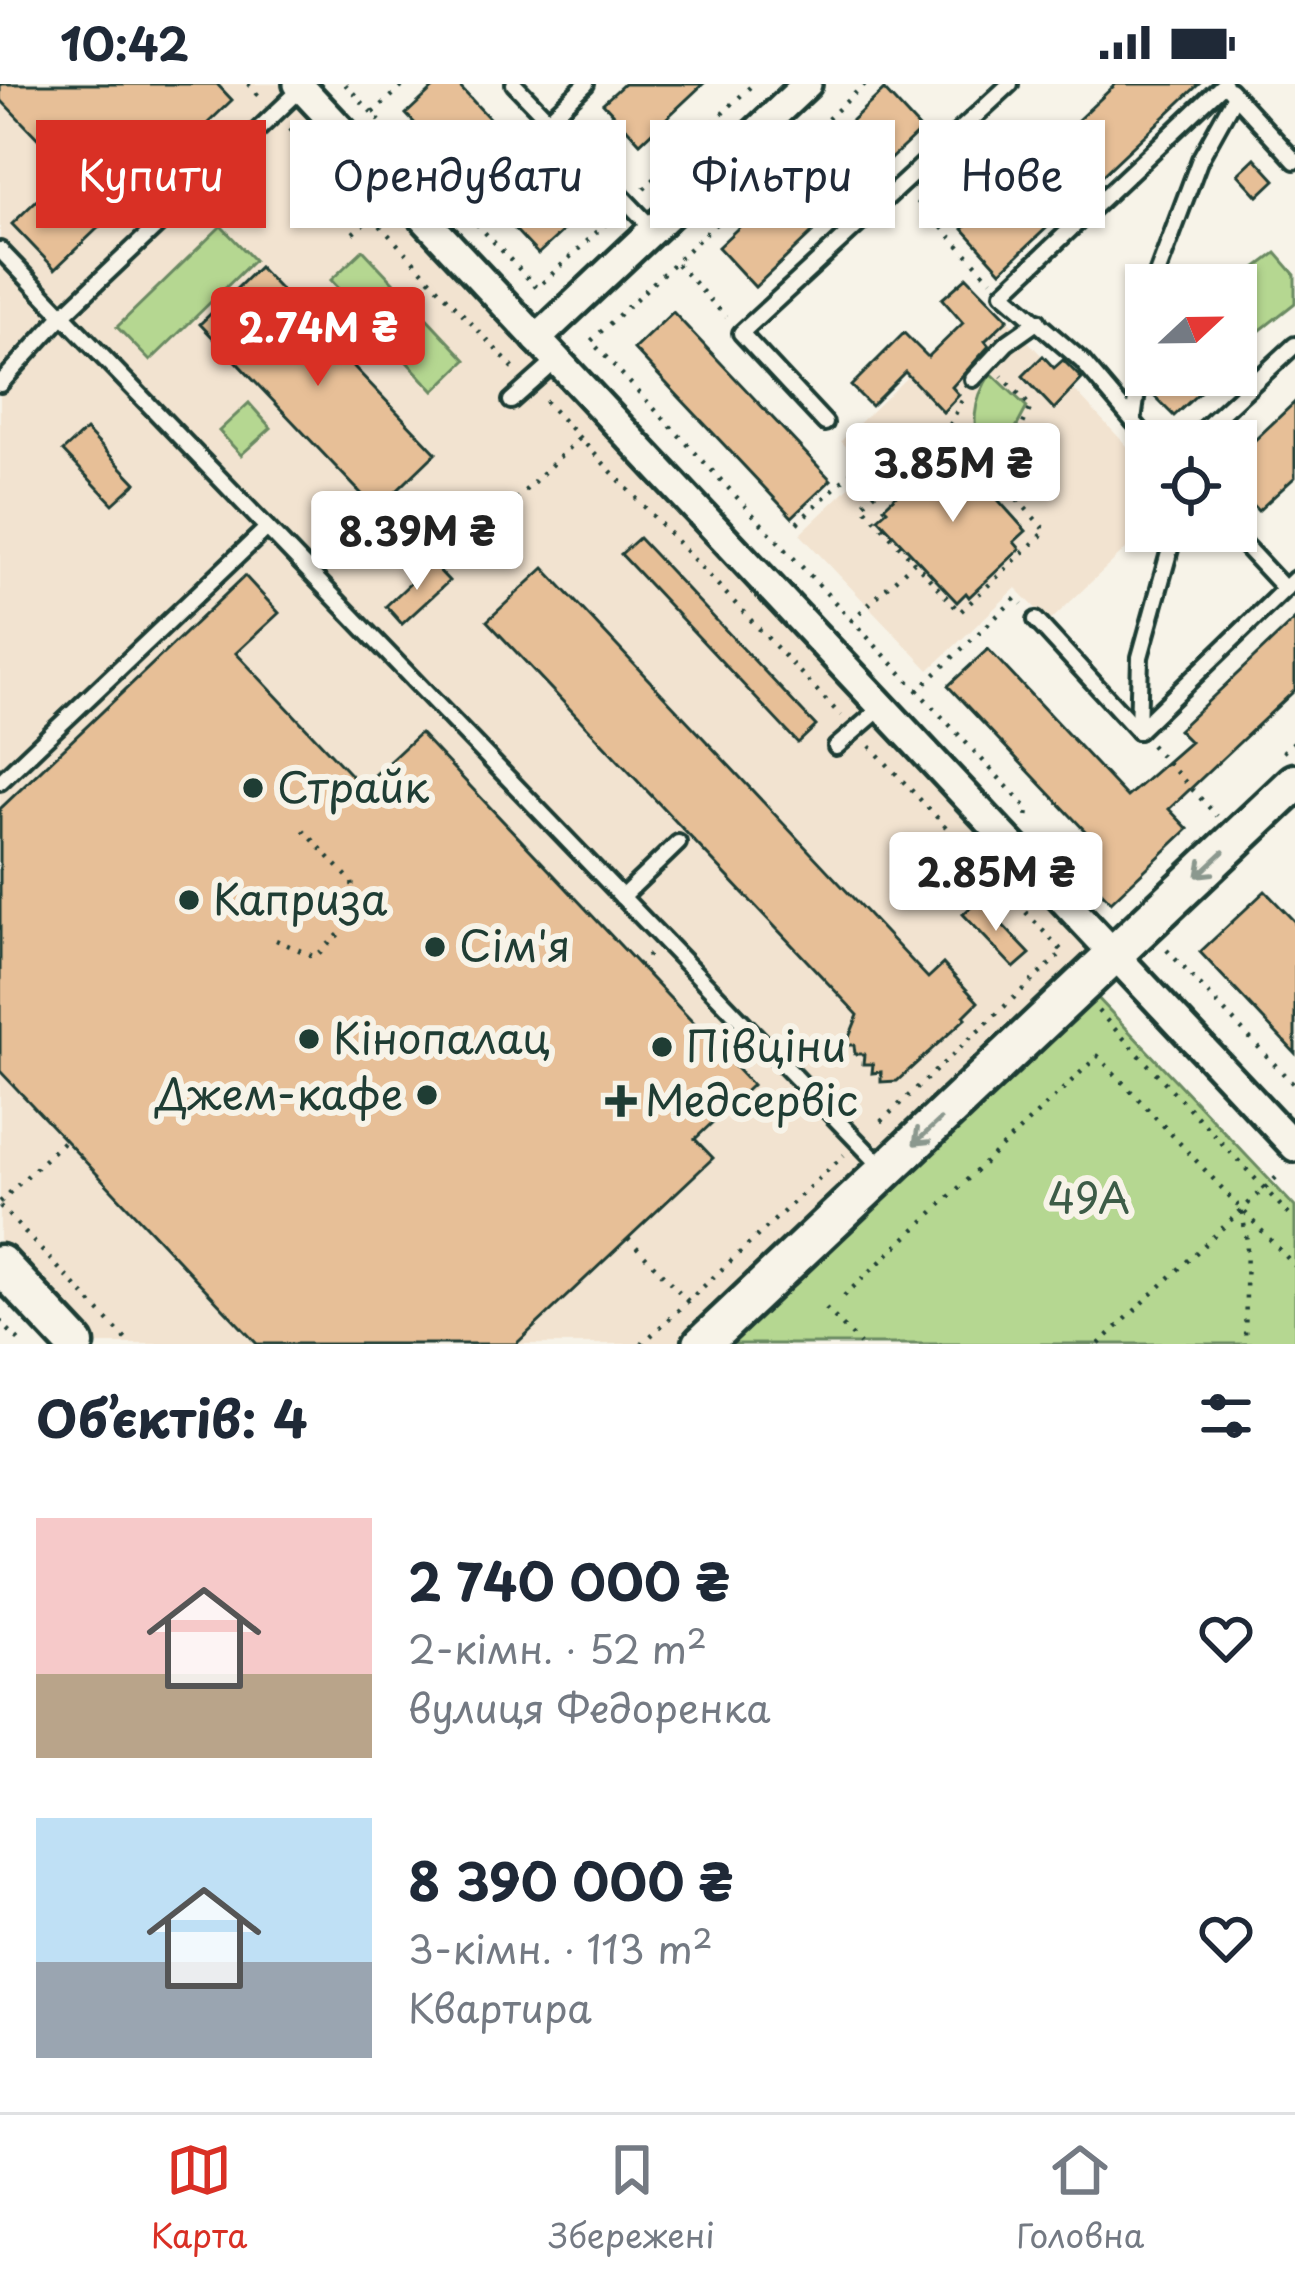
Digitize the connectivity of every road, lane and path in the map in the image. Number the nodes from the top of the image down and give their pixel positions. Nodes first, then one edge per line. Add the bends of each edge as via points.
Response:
1 (248, 84) edge
2 (345, 84) edge
3 (405, 84) edge
4 (514, 84) edge
5 (586, 84) edge
6 (753, 84) edge
7 (807, 84) edge
8 (865, 84) edge
9 (1010, 84) edge
10 (300, 86) edge
11 (1228, 88) edge
12 (275, 113) junction
13 (374, 113) junction
14 (548, 120) joint
15 (290, 129) edge
16 (1295, 161) edge
17 (902, 184) junction
18 (628, 203) junction
19 (359, 228) edge
20 (382, 228) edge
21 (653, 229) junction
22 (353, 233) dead end
23 (0, 250) edge
24 (677, 264) junction
25 (1161, 264) edge
26 (1003, 293) junction
27 (63, 315) junction
28 (1038, 321) junction
29 (741, 332) junction
30 (537, 339) junction
31 (1295, 345) edge
32 (557, 360) junction
33 (990, 363) junction
34 (973, 379) joint
35 (0, 384) edge
36 (529, 384) junction
37 (511, 401) dead end
38 (1132, 420) edge
39 (1214, 420) edge
40 (826, 423) dead end
41 (950, 425) junction
42 (579, 438) junction
43 (855, 469) dead end
44 (998, 478) junction
45 (797, 523) dead end
46 (267, 527) junction
47 (1169, 552) edge
48 (1254, 552) edge
49 (455, 558) dead end
50 (914, 562) junction
51 (1290, 584) edge
52 (1036, 620) joint
53 (851, 621) junction
54 (917, 691) junction
55 (882, 706) junction
56 (855, 731) junction
57 (1138, 731) junction
58 (1295, 741) edge
59 (836, 747) dead end
60 (1287, 770) edge
61 (0, 782) edge
62 (1216, 816) dead end
63 (298, 824) dead end
64 (1026, 828) dead end
65 (678, 843) dead end
66 (622, 897) junction
67 (276, 940) dead end
68 (1165, 948) dead end
69 (1114, 954) junction
70 (1052, 962) junction
71 (1078, 989) junction
72 (1295, 1086) edge
73 (65, 1140) dead end
74 (858, 1143) junction
75 (1295, 1147) edge
76 (1295, 1160) edge
77 (885, 1171) junction
78 (0, 1204) edge
79 (1241, 1209) junction
80 (1295, 1221) edge
81 (628, 1238) dead end
82 (1295, 1265) edge
83 (4, 1278) edge
84 (844, 1296) dead end
85 (688, 1301) junction
86 (826, 1308) dead end
87 (0, 1321) edge
88 (22, 1344) edge
89 (75, 1344) edge
90 (130, 1344) edge
91 (642, 1344) edge
92 (702, 1344) edge
93 (860, 1344) edge
94 (1099, 1344) edge
95 (1245, 1344) edge

1 - 12 path
2 - 13 path
3 - 13 path
4 - 14 lane
5 - 14 lane
6 - 18 path
7 - 21 street
8 - 24 path
9 - 17 lane
10 - 12 lane
10 - 30 street
11 - 16 lane
11 - 25 lane
11 - 26 lane
12 - 15 path
12 - 27 lane
13 - 18 path via 537,288
17 - 26 path
17 - 29 lane
18 - 21 lane
19 - 22 path
20 - 36 path
21 - 30 street
23 - 27 lane
24 - 29 path
24 - 53 path via 591,341
26 - 28 lane
27 - 35 lane
27 - 46 lane
28 - 33 lane
28 - 38 lane
29 - 40 lane
30 - 32 street
31 - 39 lane
32 - 36 lane
32 - 55 street
33 - 34 lane
33 - 44 path via 1030,407
34 - 41 path
36 - 37 lane
36 - 42 path
41 - 44 path
41 - 50 path via 862,505
42 - 49 path
42 - 56 path
43 - 45 path
44 - 50 path via 1046,531 960,612
46 - 61 lane
46 - 66 lane
47 - 57 lane via 1140,657
48 - 51 lane
50 - 53 path
51 - 57 lane
52 - 54 path via 1016,598
52 - 57 lane
53 - 54 path
54 - 64 path via 1028,809
55 - 56 lane
55 - 69 street
56 - 59 lane
56 - 70 path via 1064,952
57 - 62 path
58 - 60 path
60 -> 69 street
63 - 67 path via 352,882 358,917 315,956
65 - 66 lane
66 - 74 lane
68 - 72 path
69 - 71 street
69 - 75 street
70 - 71 path
70 - 74 path
71 -> 77 street
71 - 80 path
73 - 78 path
74 - 77 lane
74 - 85 path
76 - 79 path
77 - 92 street
78 - 90 path
79 - 82 path
79 - 84 path via 1098,1056
79 - 94 path
79 - 95 path
81 - 85 path
83 - 89 street
85 - 91 path
86 - 93 path
87 - 88 path

